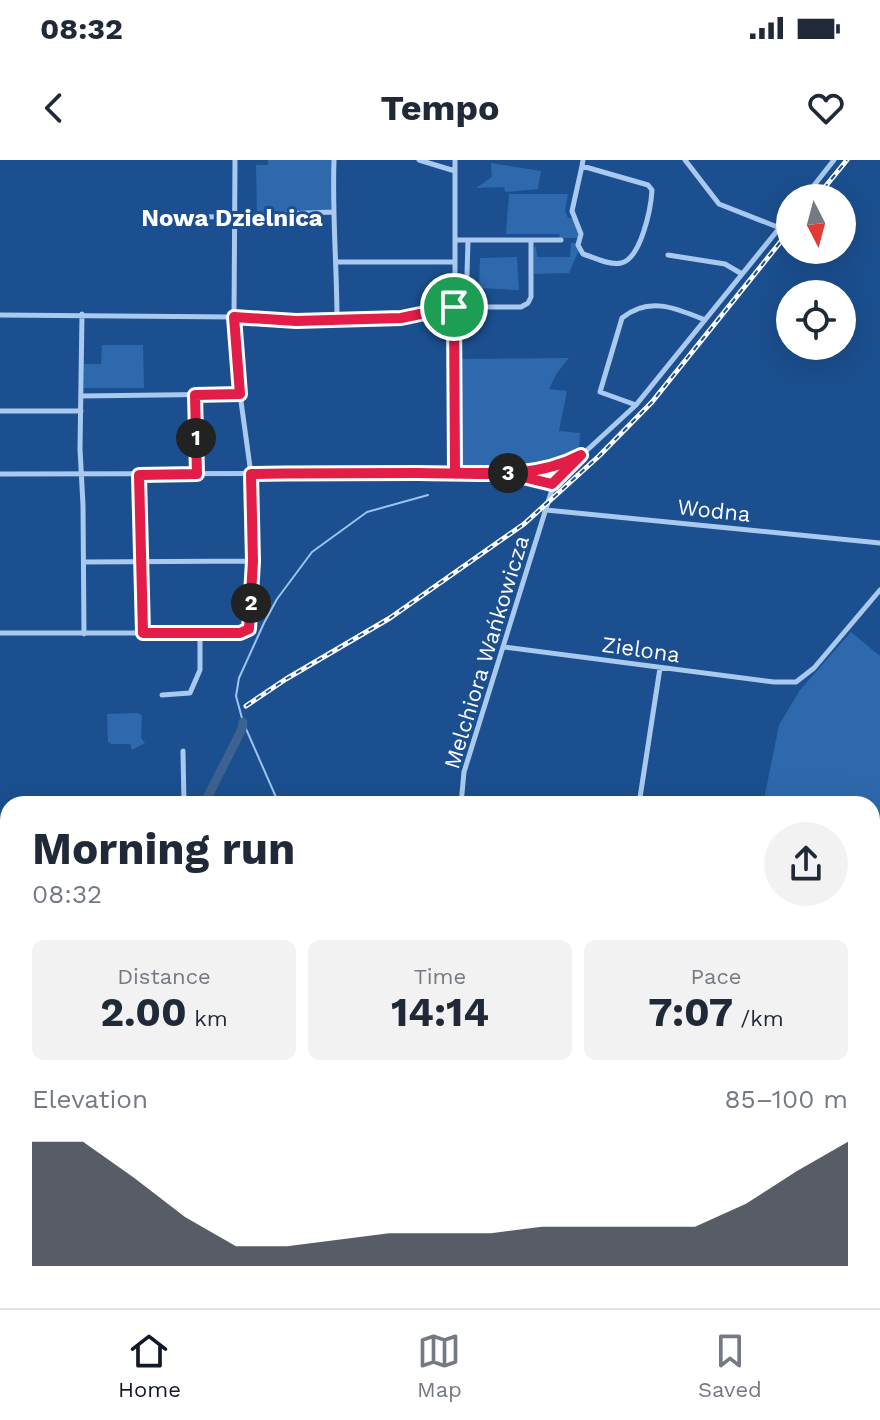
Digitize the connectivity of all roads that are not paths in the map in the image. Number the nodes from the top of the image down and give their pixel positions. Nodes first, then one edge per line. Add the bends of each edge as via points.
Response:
1 (235, 160) edge
2 (334, 160) edge
3 (419, 160) edge
4 (455, 160) edge
5 (685, 160) edge
6 (834, 160) edge
7 (583, 163) edge
8 (455, 171) junction
9 (815, 184) edge
10 (332, 212) junction
11 (234, 216) junction
12 (159, 219) dead end
13 (776, 226) edge
14 (776, 233) edge
15 (455, 240) junction
16 (531, 240) junction
17 (561, 240) dead end
18 (468, 241) junction
19 (668, 255) dead end
20 (336, 262) junction
21 (455, 262) junction
22 (742, 274) junction
23 (454, 307) junction
24 (466, 307) junction
25 (82, 314) junction
26 (0, 315) edge
27 (234, 317) junction
28 (337, 320) junction
29 (705, 320) junction
30 (240, 394) junction
31 (195, 395) junction
32 (81, 396) junction
33 (636, 405) junction
34 (0, 411) edge
35 (81, 411) junction
36 (581, 455) junction
37 (554, 469) junction
38 (544, 470) junction
39 (455, 473) junction
40 (507, 473) junction
41 (0, 474) edge
42 (82, 474) junction
43 (197, 474) junction
44 (251, 474) junction
45 (139, 475) junction
46 (558, 477) junction
47 (543, 482) junction
48 (554, 483) junction
49 (546, 510) junction
50 (880, 543) edge
51 (143, 561) junction
52 (253, 561) junction
53 (84, 562) junction
54 (880, 590) edge
55 (0, 633) edge
56 (143, 633) junction
57 (200, 633) junction
58 (84, 634) junction
59 (504, 647) junction
60 (660, 668) junction
61 (162, 695) dead end
62 (183, 751) dead end
63 (184, 796) edge
64 (462, 796) edge
65 (640, 796) edge

1 - 11 street
2 - 10 street
3 - 8 street
4 - 8 street
5 - 13 street via 719,204
6 - 9 street
7 - 7 street via 652,190 637,252 624,262 583,254 578,245 581,234 572,211
8 - 15 street
10 - 11 street
10 - 20 street
11 - 12 street
11 - 27 street
14 - 22 street
15 - 18 street
15 - 21 street
16 - 17 street
16 - 18 street
16 - 24 street via 528,303
18 - 24 street
19 - 22 street via 725,264
20 - 21 street
20 - 28 street
21 - 23 street
22 - 29 street
23 - 24 street
23 - 28 street via 401,318
23 - 39 street
25 - 26 street
25 - 27 street
25 - 32 street
27 - 28 street
27 - 30 street
29 - 33 street
29 - 33 street via 655,304 622,318 600,392
30 - 31 street
30 - 44 street
31 - 32 street
31 - 43 street
32 - 35 street
33 - 36 street
34 - 35 street
35 - 42 street
36 - 37 street
36 - 46 street
37 - 38 street
37 - 46 street
38 - 40 street
38 - 47 street, Melchiora Wańkowicza
39 - 40 street
39 - 44 street
40 - 47 street
41 - 42 street
42 - 45 street
42 - 53 street
43 - 44 street
43 - 45 street
44 - 52 street
45 - 51 street
46 - 48 street, Melchiora Wańkowicza
47 - 48 street
47 - 49 street, Melchiora Wańkowicza
48 - 49 street, Melchiora Wańkowicza
49 - 50 street, Wodna
49 - 59 street, Melchiora Wańkowicza
51 - 52 street
51 - 53 street
51 - 56 street
52 - 57 street via 249,629
53 - 58 street
54 - 60 street, Zielona via 796,682
55 - 58 street
56 - 57 street
56 - 58 street
57 - 61 street via 200,670 190,693
59 - 60 street, Zielona
59 - 64 street, Melchiora Wańkowicza via 464,772
60 - 65 street
62 - 63 street

